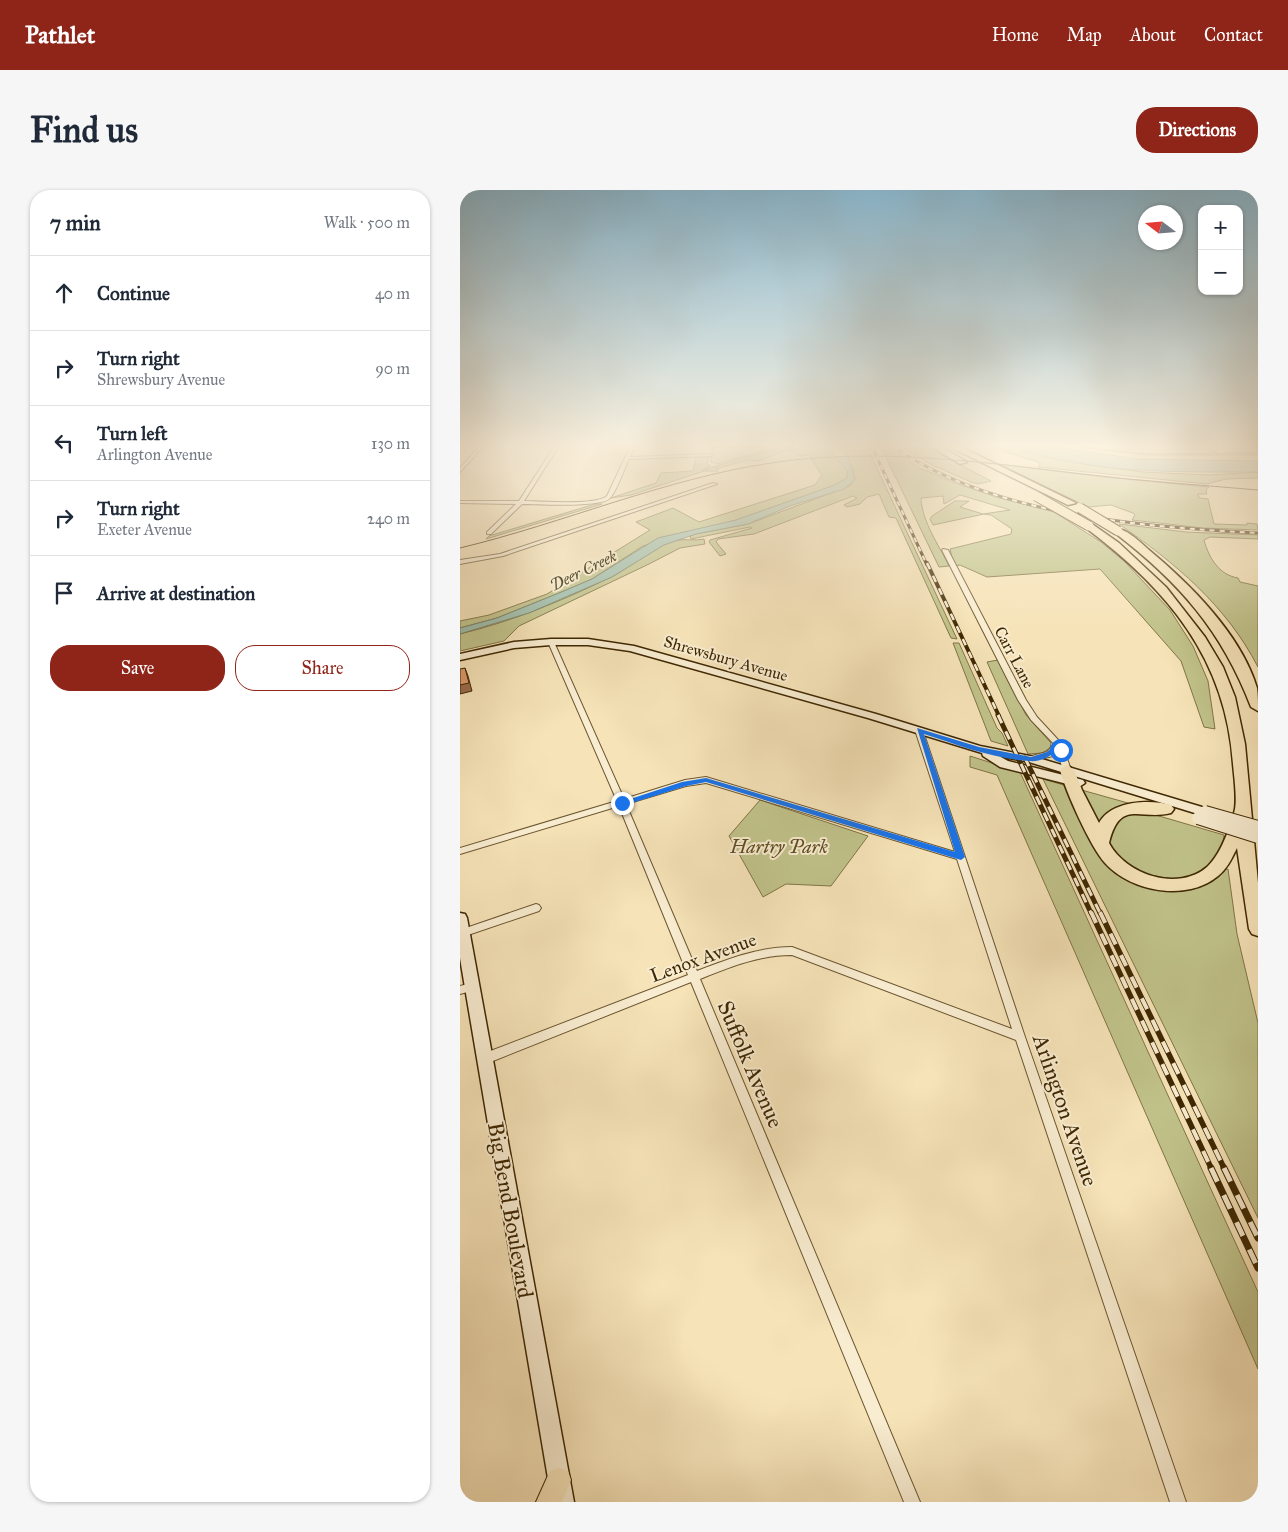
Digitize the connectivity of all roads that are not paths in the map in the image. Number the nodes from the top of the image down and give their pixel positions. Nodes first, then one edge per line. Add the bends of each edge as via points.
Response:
1 (515, 508) edge
2 (642, 508) edge
3 (1058, 508) edge
4 (1079, 508) edge
5 (1118, 531) joint
6 (490, 533) dead end
7 (944, 550) dead end
8 (460, 562) edge
9 (1219, 628) junction
10 (552, 642) junction
11 (460, 657) edge
12 (1258, 677) edge
13 (1258, 707) edge
14 (919, 730) junction
15 (1058, 744) junction
16 (978, 749) junction
17 (1031, 759) junction
18 (1069, 776) junction
19 (622, 803) junction
20 (1166, 809) junction
21 (1242, 811) junction
22 (1198, 814) junction
23 (1258, 826) edge
24 (1258, 837) edge
25 (1101, 842) junction
26 (460, 851) edge
27 (961, 857) junction
28 (536, 908) dead end
29 (461, 926) edge
30 (1258, 930) edge
31 (693, 978) junction
32 (466, 988) edge
33 (1020, 1037) junction
34 (484, 1059) junction
35 (557, 1495) edge
36 (912, 1502) edge
37 (1178, 1502) edge

1 - 6 street
2 - 8 street via 501,555
3 - 21 highway, bridge via 1130,556 1166,590 1210,652 1230,702 1236,729
4 - 5 highway, bridge
5 - 9 highway via 1184,586
7 - 15 street, Carr Lane via 1022,700
9 - 12 highway via 1248,660
9 - 13 highway via 1241,664
10 - 11 main road, Shrewsbury Avenue via 514,645
10 - 14 main road, Shrewsbury Avenue via 588,642 631,648
10 - 19 street, Suffolk Avenue
14 - 16 main road, Shrewsbury Avenue
14 - 27 street, Arlington Avenue
15 - 17 street via 1050,754
15 - 18 street, Carr Lane
16 - 17 main road, Shrewsbury Avenue
16 - 18 main road, Shrewsbury Avenue via 1004,764
17 - 18 main road, Shrewsbury Avenue
18 - 20 main road, Shrewsbury Avenue
18 - 22 main road, Shrewsbury Avenue
18 - 25 highway
19 - 26 street
19 - 27 street via 685,783 706,780
19 - 31 street, Suffolk Avenue
20 - 22 main road, Shrewsbury Avenue
20 - 25 highway via 1141,808 1116,814 1106,821
21 - 25 highway via 1218,866 1191,883 1172,885 1134,876 1110,857
21 - 30 highway
22 - 23 main road, Shrewsbury Avenue, bridge
22 - 24 main road, Shrewsbury Avenue, bridge
27 - 33 street, Arlington Avenue
28 - 29 street
29 - 32 main road, Big Bend Boulevard
31 - 33 street, Lenox Avenue via 759,954 779,949 792,951
31 - 34 street, Lenox Avenue
31 - 36 street, Suffolk Avenue
32 - 34 main road, Big Bend Boulevard
33 - 37 street, Arlington Avenue
34 - 35 main road, Big Bend Boulevard

